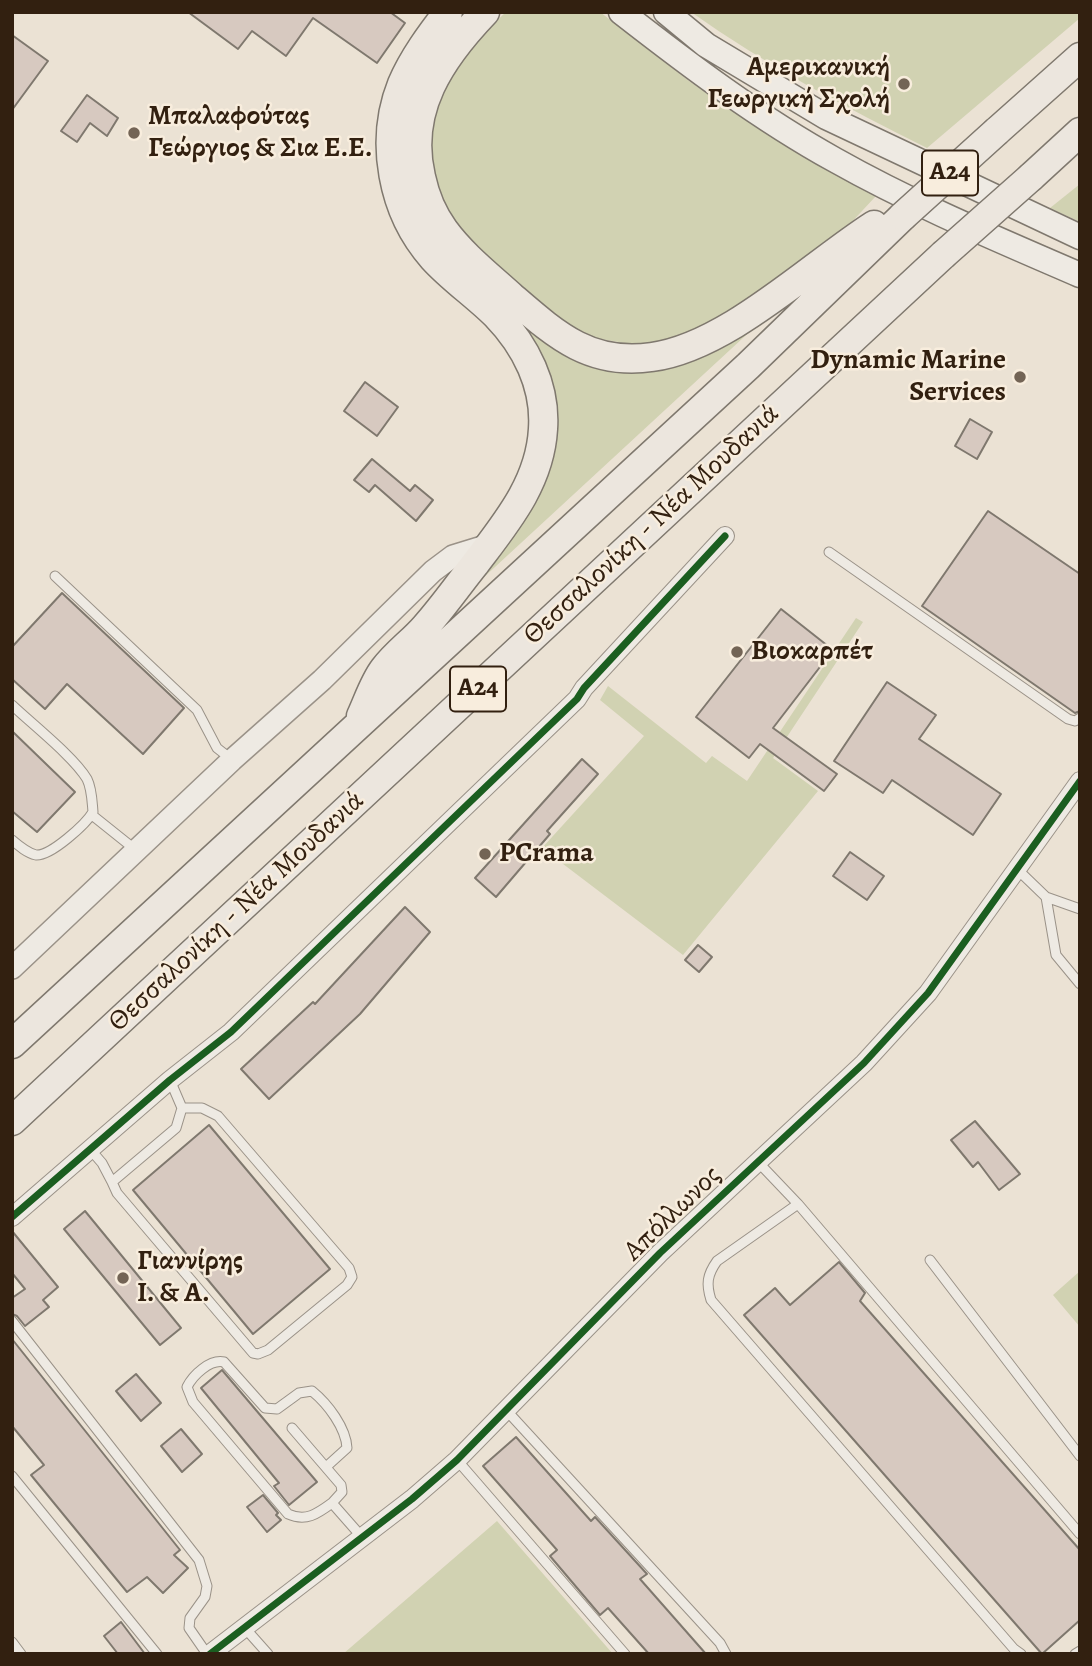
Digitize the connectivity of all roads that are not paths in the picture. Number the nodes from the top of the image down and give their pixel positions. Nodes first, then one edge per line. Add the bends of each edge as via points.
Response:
1 (448, 12) edge
2 (485, 12) edge
3 (621, 12) edge
4 (666, 12) edge
5 (1080, 57) edge
6 (1080, 132) edge
7 (1080, 161) edge
8 (1031, 177) junction
9 (903, 216) junction
10 (1080, 237) edge
11 (1080, 275) edge
12 (725, 536) dead end
13 (492, 544) junction
14 (829, 552) dead end
15 (55, 576) dead end
16 (12, 705) edge
17 (1080, 718) edge
18 (356, 728) junction
19 (232, 760) junction
20 (1080, 781) edge
21 (92, 815) junction
22 (12, 841) edge
23 (137, 851) junction
24 (1018, 870) junction
25 (1046, 897) junction
26 (1080, 909) edge
27 (12, 968) edge
28 (1080, 984) edge
29 (12, 1044) edge
30 (170, 1080) junction
31 (182, 1108) junction
32 (12, 1121) edge
33 (89, 1148) junction
34 (758, 1162) junction
35 (112, 1182) junction
36 (798, 1204) junction
37 (12, 1217) edge
38 (930, 1260) dead end
39 (12, 1321) edge
40 (508, 1411) junction
41 (292, 1428) dead end
42 (1080, 1456) edge
43 (457, 1460) junction
44 (326, 1467) junction
45 (12, 1476) edge
46 (332, 1503) junction
47 (1080, 1534) edge
48 (361, 1536) junction
49 (244, 1627) junction
50 (12, 1642) edge
51 (1080, 1650) edge
52 (212, 1653) edge
53 (21, 1654) edge
54 (157, 1654) edge
55 (268, 1654) edge
56 (625, 1654) edge
57 (726, 1654) edge
58 (1021, 1654) edge
59 (1075, 1654) edge

1 - 13 highway via 402,83 393,119 391,163 398,194 420,242 496,316 517,342 540,386 544,406 539,461 517,508
2 - 9 highway via 439,67 425,96 417,141 424,187 435,215 454,243 568,342 596,354 626,359 684,351 725,329 878,222
3 - 11 main road via 774,124 833,159
4 - 10 main road via 706,45 826,117
5 - 9 highway, Θεσσαλονίκη - Νέα Μουδανιά / Α24, bridge
6 - 8 highway, Θεσσαλονίκη - Νέα Μουδανιά / Α24
7 - 8 highway
8 - 32 highway, Θεσσαλονίκη - Νέα Μουδανιά / Α24, bridge
9 - 18 highway, Θεσσαλονίκη - Νέα Μουδανιά / Α24 via 748,366
12 - 30 street via 577,699 231,1032
13 - 18 highway via 426,626 384,669
13 - 19 street via 453,556 433,571
14 - 17 lane via 1068,719
15 - 19 lane via 197,710 216,748
16 - 21 lane via 87,779
18 - 29 highway, Θεσσαλονίκη - Νέα Μουδανιά / Α24
19 - 23 street
20 - 24 street, Απόλλωνος
21 - 22 lane via 45,854 33,854
21 - 23 lane
23 - 27 street
24 - 25 lane
24 - 34 street, Απόλλωνος via 928,993 864,1063
25 - 26 lane
25 - 28 lane via 1056,955
30 - 31 lane
30 - 33 street
31 - 35 lane via 176,1128
31 - 35 lane via 202,1108 218,1115 349,1268 352,1277 347,1285 268,1350 253,1353
33 - 35 lane
33 - 37 street
34 - 36 lane
34 - 40 street, Απόλλωνος via 660,1253
36 - 47 lane
36 - 58 lane via 717,1261 707,1286 711,1300
38 - 42 lane
39 - 52 lane via 199,1560 207,1586 189,1628
40 - 43 street, Απόλλωνος
40 - 57 lane
41 - 44 lane
43 - 48 street, Απόλλωνος
43 - 56 lane
44 - 46 lane via 343,1489
44 - 46 lane via 347,1448 346,1436 312,1391 299,1393 277,1409 265,1408 224,1362 218,1361 190,1381 187,1387 193,1402 288,1514 309,1517
45 - 54 lane
46 - 48 lane
48 - 49 street, Απόλλωνος
49 - 52 street, Απόλλωνος
49 - 55 lane
50 - 53 lane
51 - 59 lane

